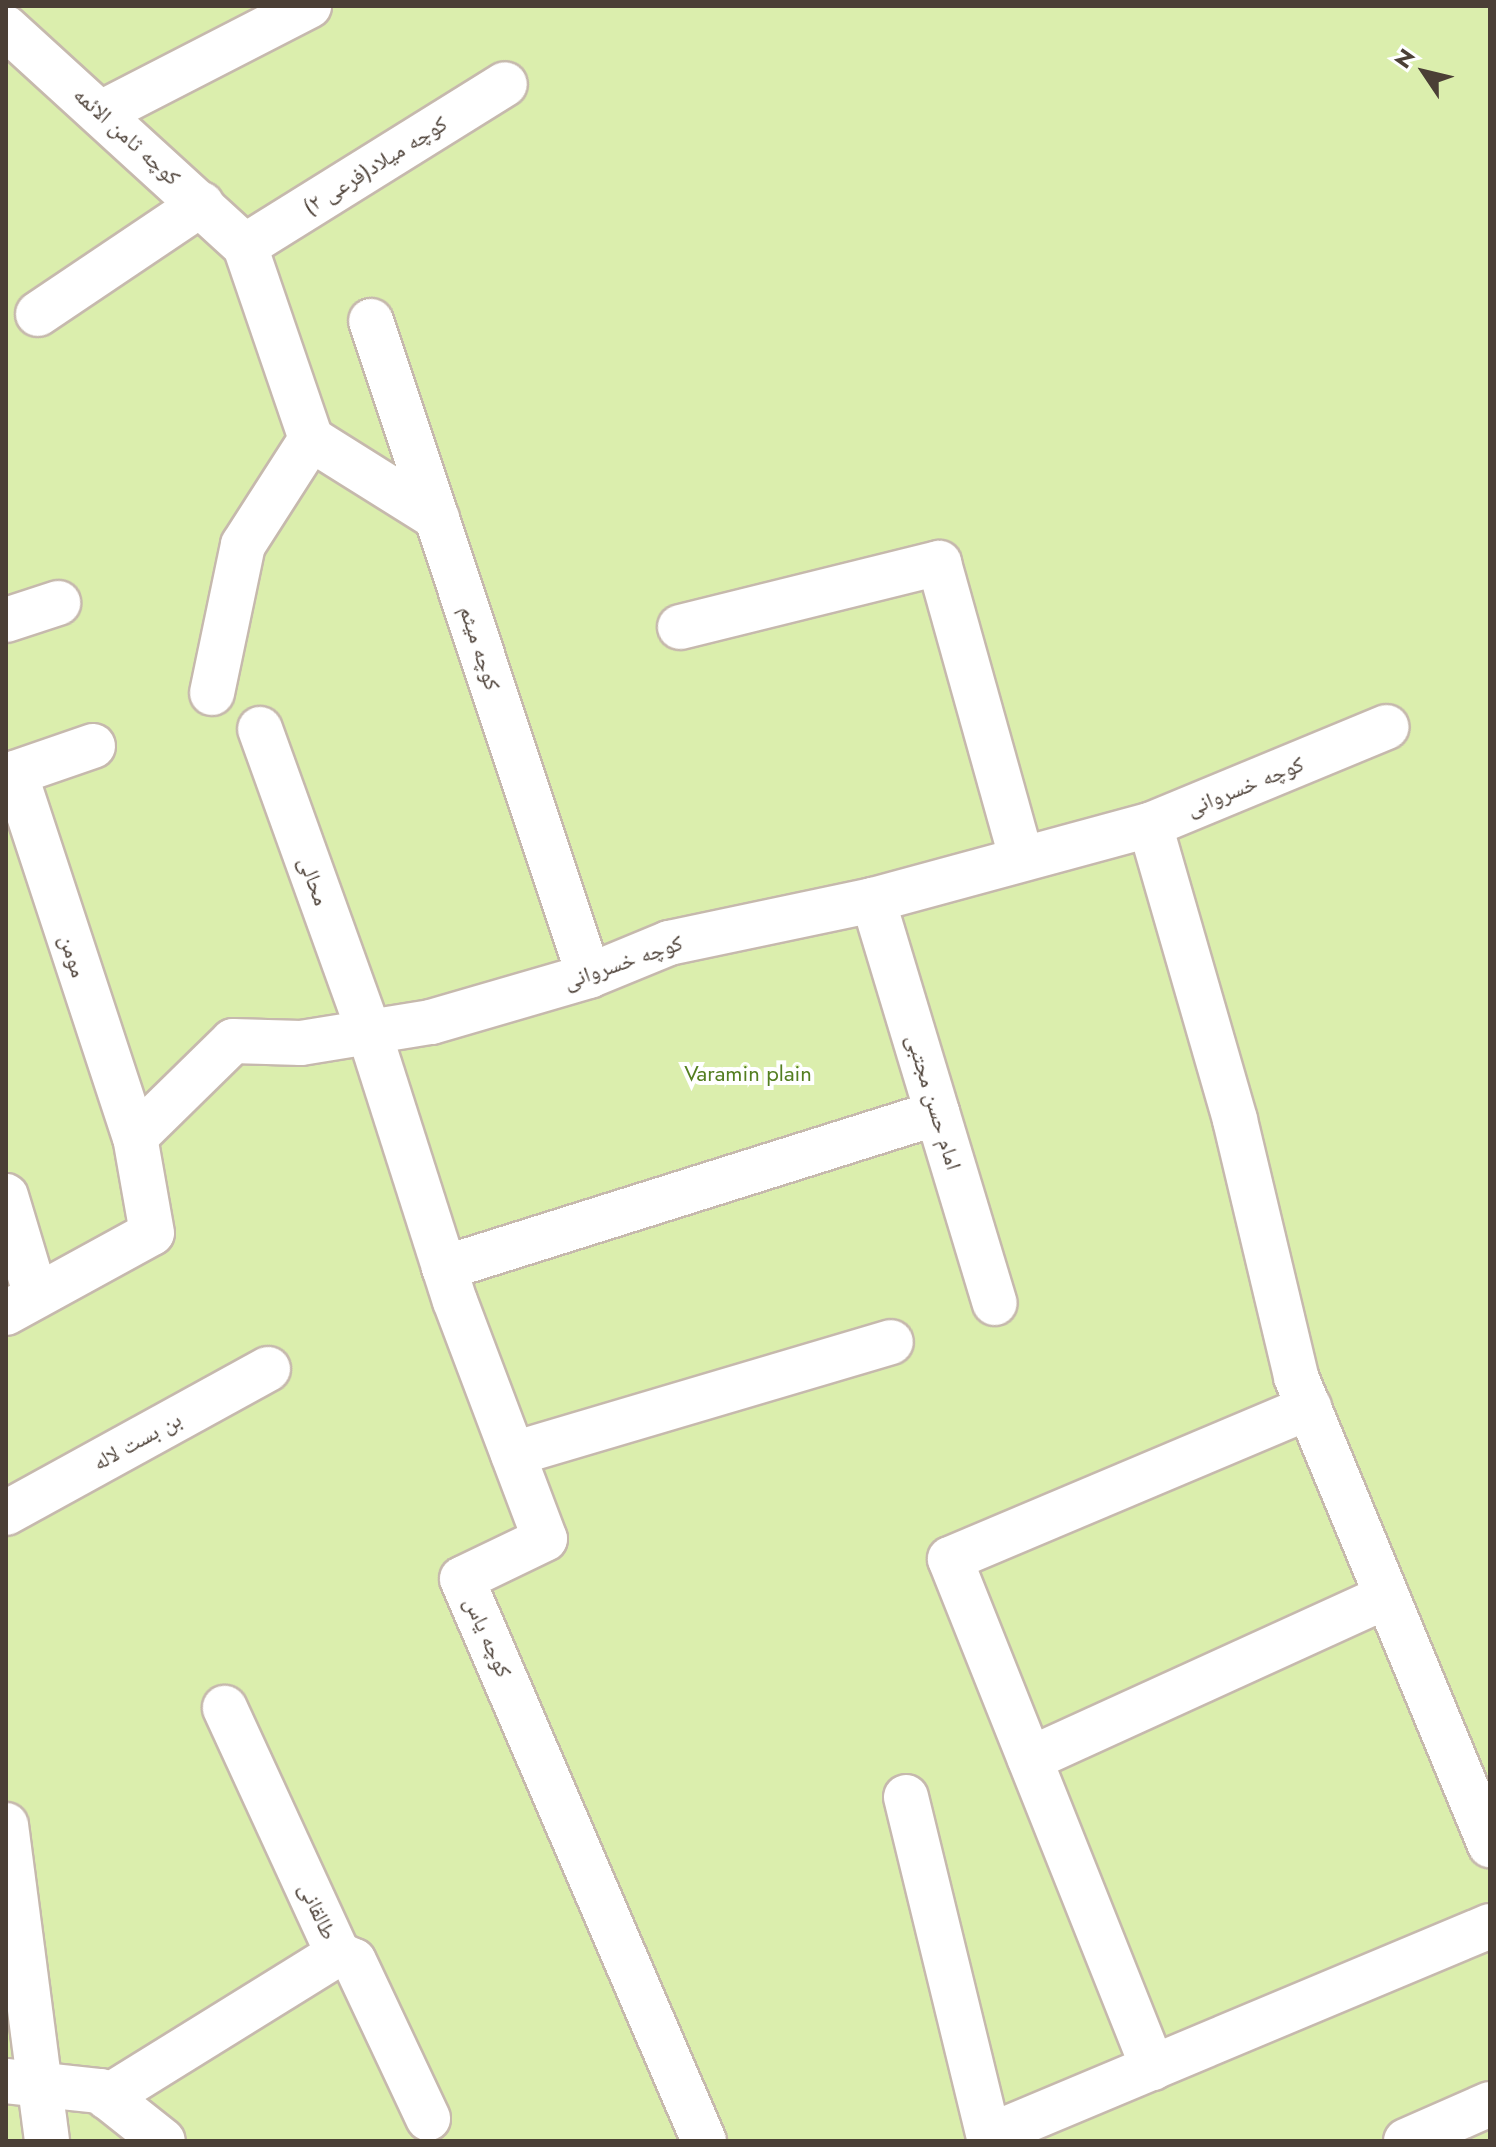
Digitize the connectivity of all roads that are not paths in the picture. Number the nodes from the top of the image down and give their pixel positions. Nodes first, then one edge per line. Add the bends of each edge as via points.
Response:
1 (309, 6) edge
2 (6, 28) edge
3 (505, 84) dead end
4 (101, 113) junction
5 (202, 204) junction
6 (245, 246) junction
7 (38, 314) dead end
8 (371, 321) dead end
9 (311, 439) junction
10 (437, 518) junction
11 (58, 603) dead end
12 (6, 620) edge
13 (680, 627) dead end
14 (212, 693) dead end
15 (1387, 727) dead end
16 (260, 729) dead end
17 (93, 746) dead end
18 (10, 775) edge
19 (1150, 825) junction
20 (1021, 857) junction
21 (873, 900) junction
22 (589, 976) junction
23 (369, 1032) junction
24 (937, 1113) junction
25 (135, 1137) junction
26 (6, 1196) edge
27 (444, 1268) junction
28 (995, 1303) dead end
29 (21, 1304) edge
30 (891, 1342) dead end
31 (268, 1369) dead end
32 (1309, 1407) junction
33 (513, 1454) junction
34 (6, 1513) edge
35 (1387, 1596) junction
36 (225, 1708) dead end
37 (1030, 1759) junction
38 (906, 1797) dead end
39 (6, 1825) edge
40 (1490, 1845) edge
41 (1490, 1926) edge
42 (338, 1954) junction
43 (1153, 2068) junction
44 (23, 2081) edge
45 (107, 2097) junction
46 (1490, 2104) edge
47 (428, 2118) dead end
48 (990, 2139) edge
49 (47, 2141) edge
50 (163, 2141) edge
51 (704, 2141) edge
52 (1406, 2141) edge

1 - 4 street
2 - 4 street, کوچه ثامن الائمه
3 - 6 street, کوچه میلاد(فرعی ۲)
4 - 5 street, کوچه ثامن الائمه
5 - 6 street, کوچه ثامن الائمه
5 - 7 street
6 - 9 street
8 - 10 street, کوچه میثم
9 - 10 street
9 - 14 street via 243,545
10 - 22 street, کوچه میثم
11 - 12 street
13 - 20 street via 939,563
15 - 19 street, کوچه خسروانی
16 - 23 street, محالی
17 - 18 street
18 - 25 street, مومن
19 - 20 street, کوچه خسروانی
19 - 32 street via 1235,1120 1296,1377
20 - 21 street, کوچه خسروانی
21 - 22 street, کوچه خسروانی via 669,943
21 - 24 street, امام حسن مجتبی
22 - 23 street, کوچه خسروانی via 431,1022
23 - 25 street, کوچه خسروانی via 301,1043 233,1041
23 - 27 street, کوچه یاس
24 - 27 street
24 - 28 street, امام حسن مجتبی
25 - 29 street via 152,1233
26 - 29 street
27 - 33 street, کوچه یاس
30 - 33 street
31 - 34 street, بن بست لاله
32 - 35 street
32 - 37 street via 950,1559
33 - 51 street, کوچه یاس via 545,1539 462,1579
35 - 37 street
35 - 40 street
36 - 42 street, طالقانی
37 - 43 street
38 - 48 street
39 - 44 street
41 - 43 street
42 - 45 street, طالقانی
42 - 47 street via 354,1961
43 - 48 street
44 - 45 street via 100,2091
44 - 49 street
45 - 50 street
46 - 52 street

